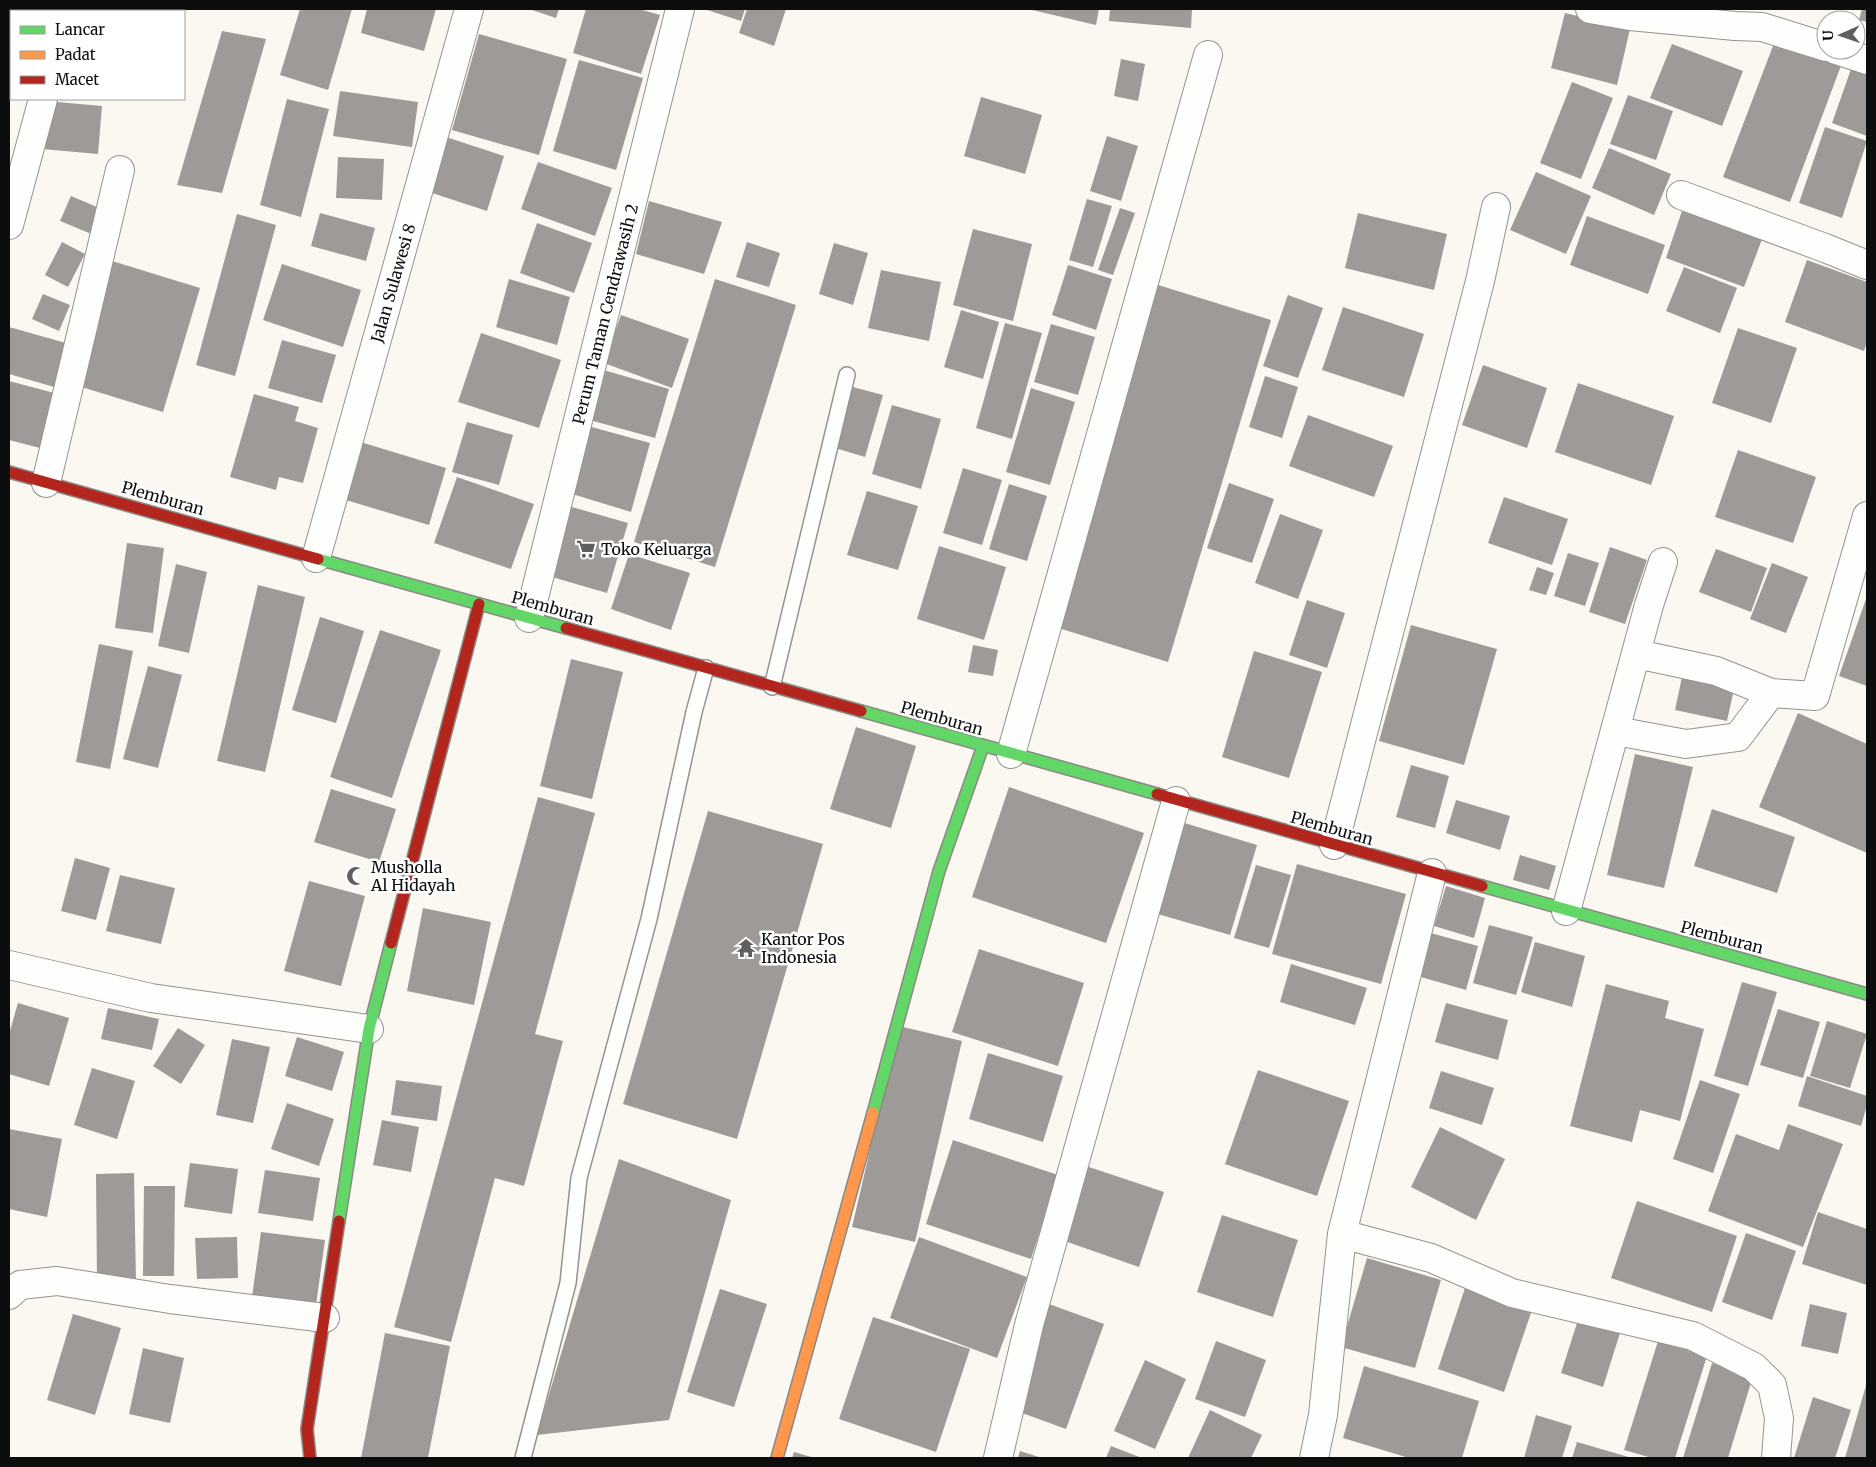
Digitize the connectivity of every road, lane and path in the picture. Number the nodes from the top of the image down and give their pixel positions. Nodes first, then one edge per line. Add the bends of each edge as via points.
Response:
1 (469, 9) edge
2 (680, 9) edge
3 (1590, 9) edge
4 (1763, 18) edge
5 (1816, 42) edge
6 (1208, 54) dead end
7 (43, 100) edge
8 (120, 170) dead end
9 (1680, 195) dead end
10 (1496, 207) dead end
11 (9, 225) edge
12 (1867, 265) edge
13 (847, 375) dead end
14 (9, 472) edge
15 (46, 482) junction
16 (1867, 516) edge
17 (316, 558) junction
18 (1663, 562) dead end
19 (479, 604) junction
20 (529, 618) junction
21 (1637, 654) junction
22 (706, 668) junction
23 (772, 686) junction
24 (1771, 693) junction
25 (1616, 731) junction
26 (983, 746) junction
27 (1012, 754) junction
28 (1176, 801) junction
29 (1334, 845) junction
30 (1432, 873) junction
31 (1566, 911) junction
32 (9, 965) edge
33 (1867, 994) edge
34 (369, 1029) junction
35 (1342, 1234) junction
36 (9, 1295) edge
37 (325, 1318) junction
38 (310, 1458) edge
39 (523, 1458) edge
40 (777, 1458) edge
41 (998, 1458) edge
42 (1314, 1458) edge
43 (1776, 1458) edge

1 - 17 street, Jalan Sulawesi 8
2 - 20 street, Perum Taman Cendrawasih 2
3 - 4 street via 1735,26
4 - 5 street
6 - 27 street
7 - 11 street
8 - 15 street
9 - 12 street
10 - 29 street via 1480,281
13 - 23 lane
14 - 15 street, Plemburan
15 - 17 street, Plemburan
16 - 24 street via 1815,696
17 - 19 street, Plemburan
18 - 21 street
19 - 20 street, Plemburan
19 - 34 street
20 - 22 street, Plemburan
21 - 24 street via 1716,671
21 - 25 street
22 - 23 street, Plemburan
22 - 39 lane via 649,919 579,1178 568,1283
23 - 26 street, Plemburan
24 - 25 street via 1738,737 1686,744
25 - 31 street
26 - 27 street, Plemburan
26 - 40 street via 939,871
27 - 28 street, Plemburan
28 - 29 street, Plemburan
28 - 41 street via 1029,1325
29 - 30 street, Plemburan
30 - 31 street, Plemburan
30 - 35 street
31 - 33 street, Plemburan
32 - 34 street via 151,998
34 - 37 street
35 - 42 street via 1323,1415
35 - 43 street via 1431,1258 1512,1292 1693,1336 1754,1367 1772,1385 1779,1418
36 - 37 street via 20,1286 57,1281
37 - 38 street via 306,1429

